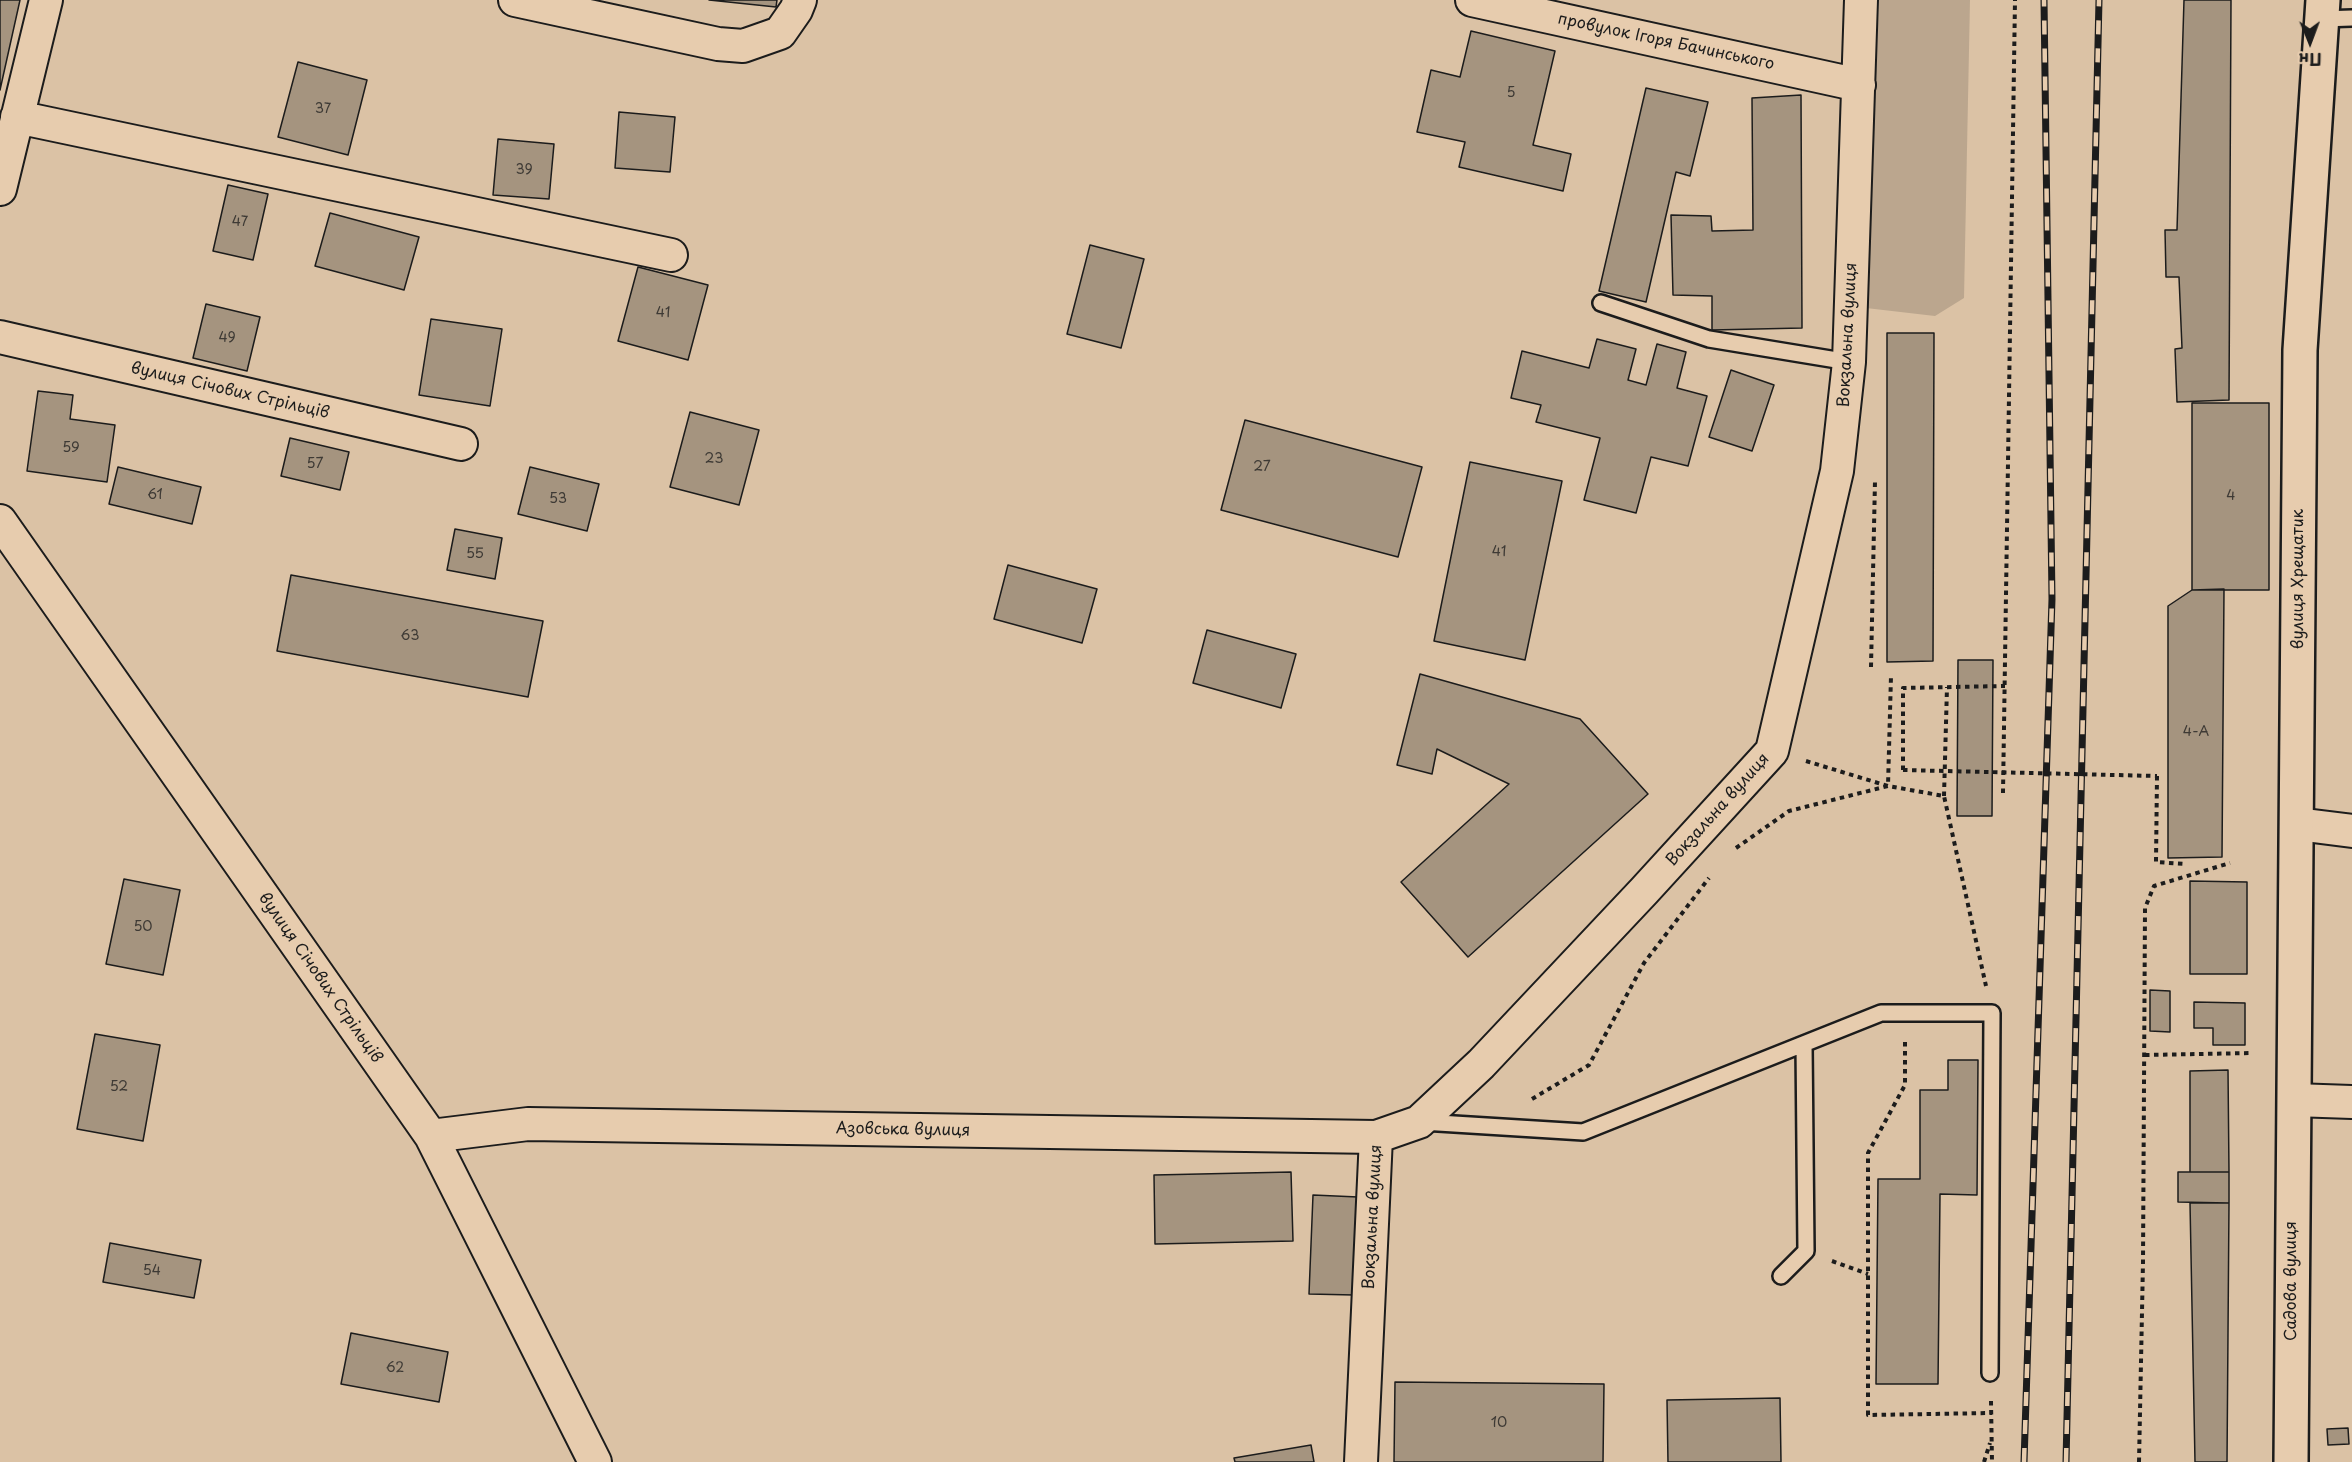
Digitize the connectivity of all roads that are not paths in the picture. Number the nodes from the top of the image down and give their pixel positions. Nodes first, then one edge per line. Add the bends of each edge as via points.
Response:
1 (46, 0) edge
2 (515, 0) edge
3 (800, 0) edge
4 (1472, 0) edge
5 (1861, 0) edge
6 (2332, 13) edge
7 (1859, 84) junction
8 (17, 117) junction
9 (0, 189) edge
10 (671, 255) dead end
11 (1601, 303) dead end
12 (0, 337) edge
13 (1849, 362) junction
14 (461, 444) dead end
15 (0, 521) edge
16 (2297, 825) junction
17 (2352, 831) edge
18 (1804, 1044) junction
19 (2294, 1100) junction
20 (2352, 1102) edge
21 (1419, 1122) junction
22 (430, 1136) junction
23 (1376, 1137) junction
24 (1781, 1276) dead end
25 (1990, 1373) road end
26 (595, 1462) edge
27 (1361, 1462) edge
28 (2291, 1462) edge

1 - 8 street
2 - 3 street via 742,46 780,33
4 - 7 street, провулок Ігоря Бачинського
5 - 7 street, Вокзальна вулиця
6 - 16 street, вулиця Хрещатик via 2300,350
7 - 13 street, Вокзальна вулиця
8 - 9 street
8 - 10 street
11 - 13 lane via 1708,339
12 - 14 street, вулиця Січових Стрільців
13 - 21 street, Вокзальна вулиця via 1837,471 1772,751 1489,1055
15 - 22 street, вулиця Січових Стрільців
16 - 17 street
16 - 19 street, вулиця Хрещатик
18 - 21 lane via 1583,1132
18 - 24 lane via 1806,1251
18 - 25 lane via 1881,1013 1992,1013
19 - 20 street
19 - 28 street, Садова вулиця
21 - 23 street, Вокзальна вулиця
22 - 23 street, Азовська вулиця via 528,1124
22 - 26 street, вулиця Січових Стрільців
23 - 27 street, Вокзальна вулиця

